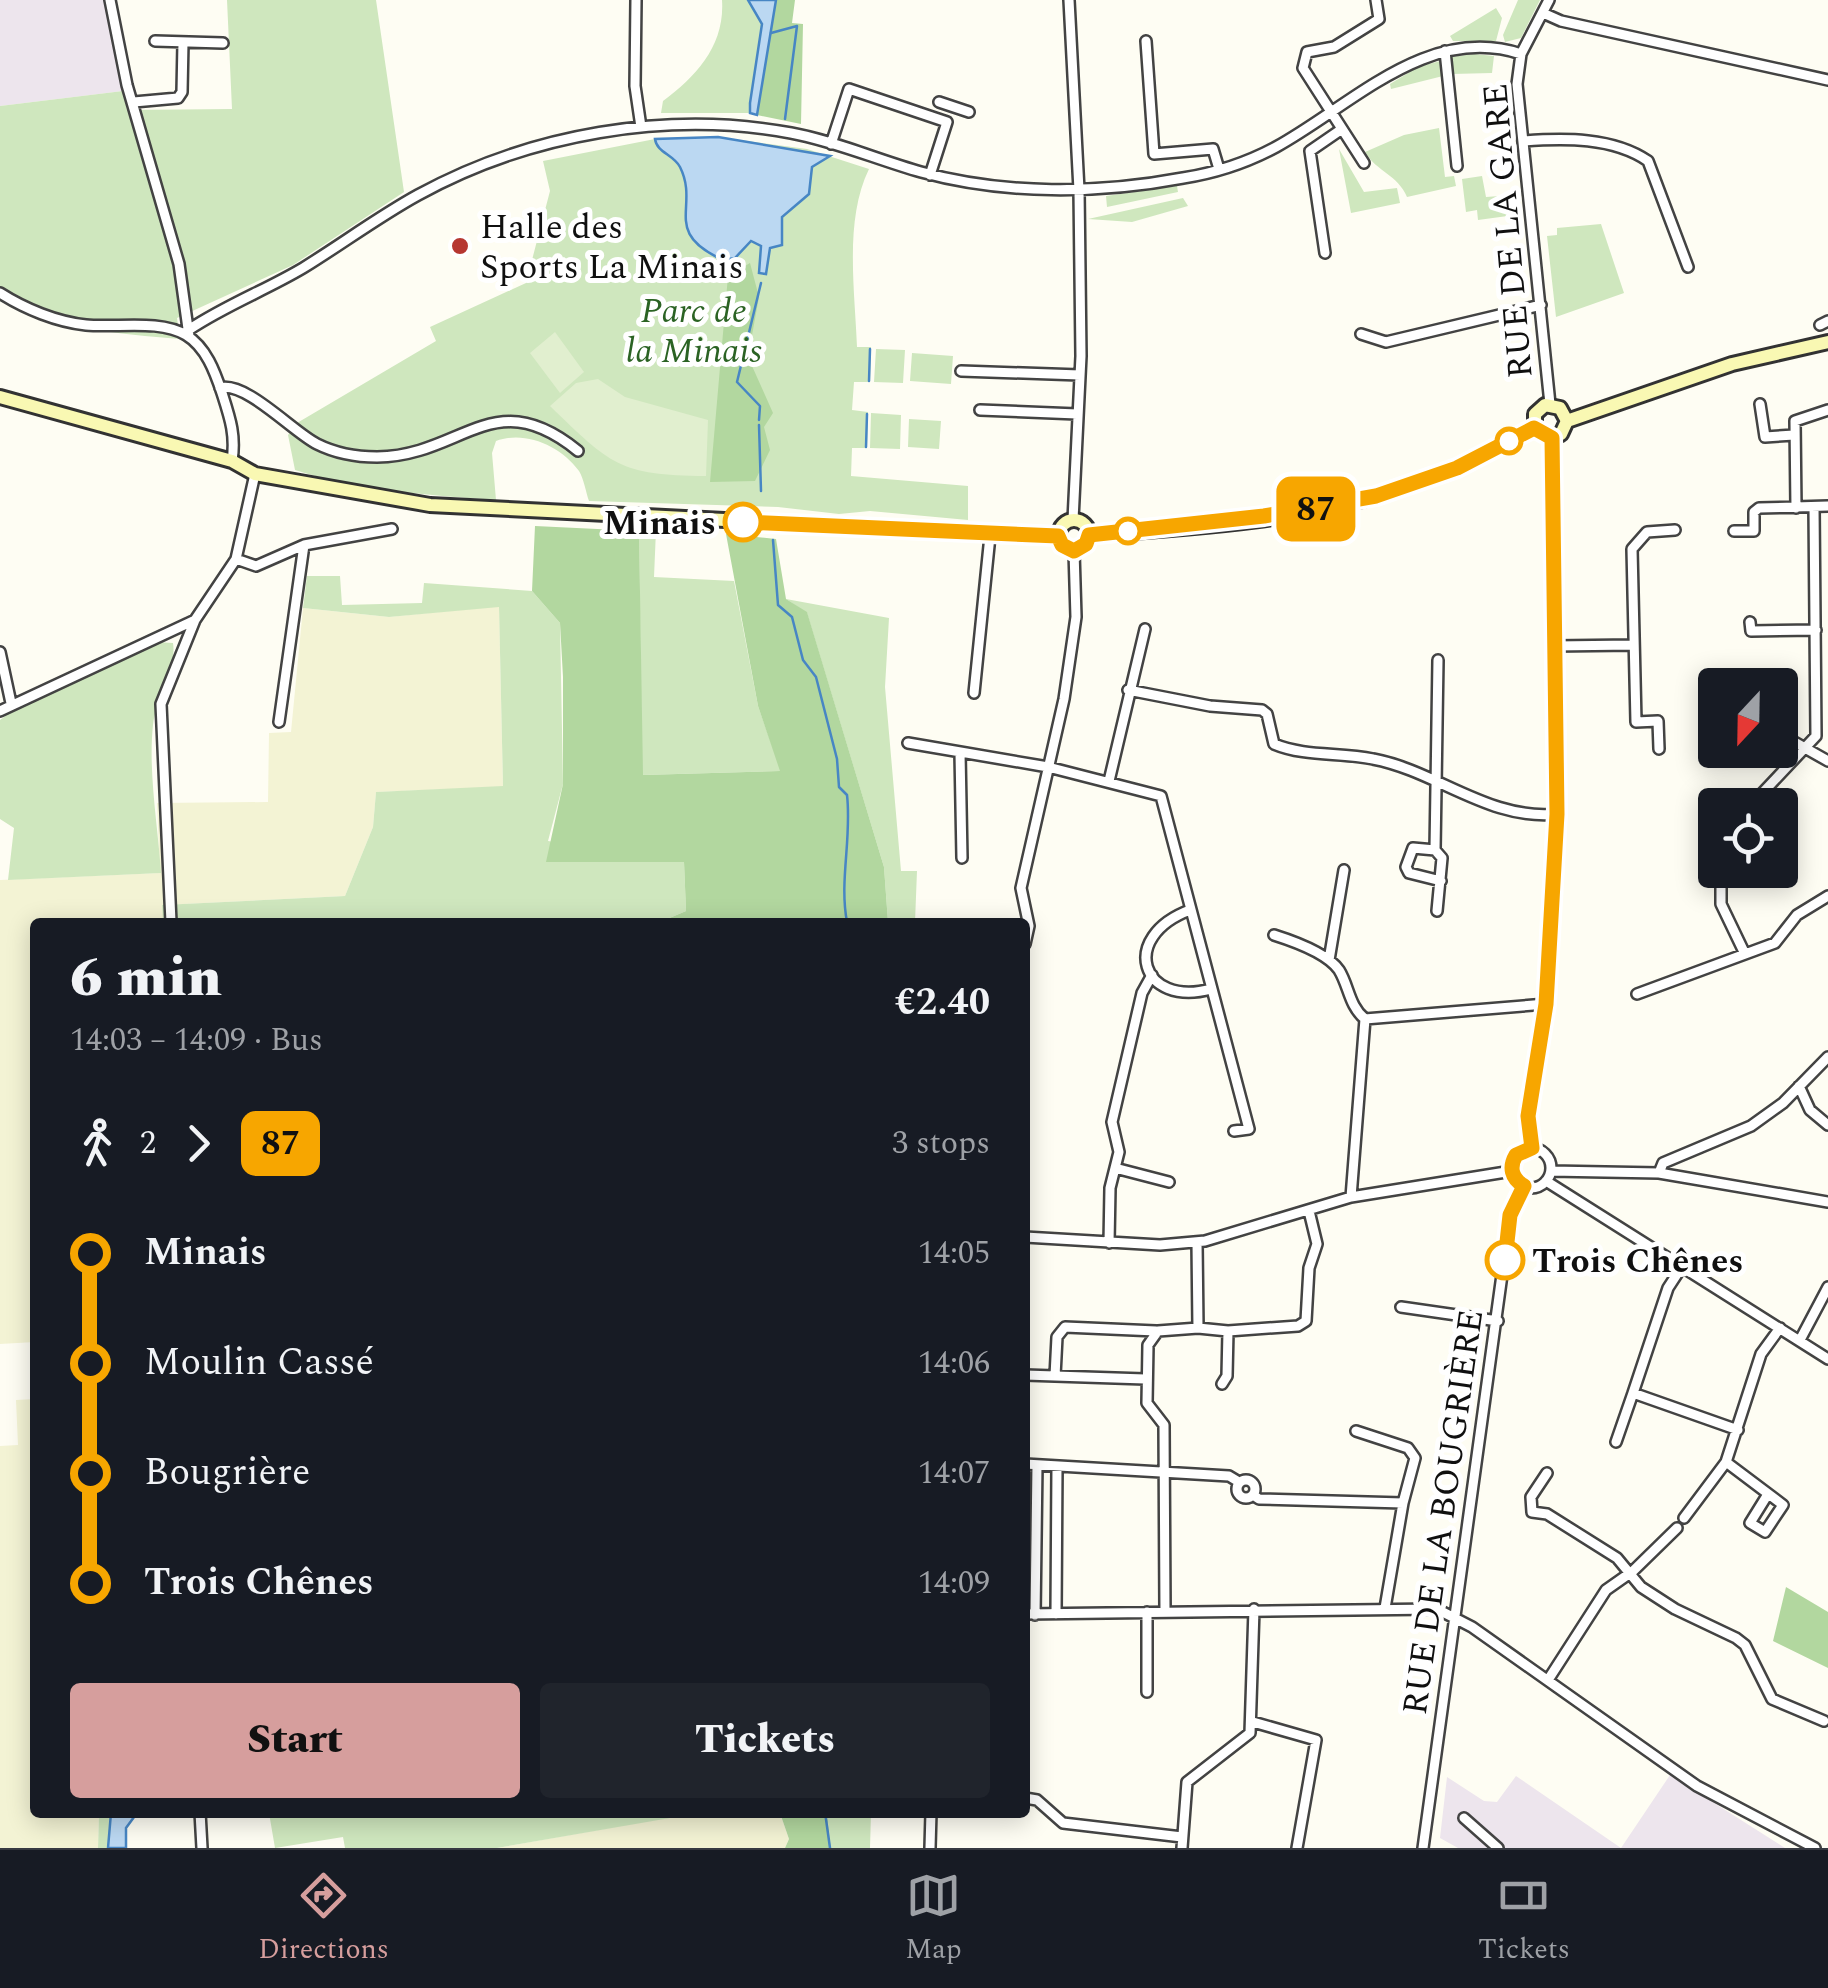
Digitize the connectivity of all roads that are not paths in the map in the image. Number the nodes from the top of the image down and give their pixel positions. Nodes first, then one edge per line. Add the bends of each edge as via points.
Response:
1 (110, 0) edge
2 (636, 0) edge
3 (1068, 0) edge
4 (1376, 0) edge
5 (1549, 0) edge
6 (1544, 13) junction
7 (155, 41) dead end
8 (1146, 41) dead end
9 (184, 42) junction
10 (222, 43) dead end
11 (1445, 51) junction
12 (1520, 54) junction
13 (1828, 80) edge
14 (134, 102) junction
15 (939, 102) dead end
16 (952, 106) junction
17 (968, 112) dead end
18 (1331, 112) junction
19 (947, 122) junction
20 (641, 127) junction
21 (1342, 129) junction
22 (1524, 141) junction
23 (831, 144) junction
24 (1364, 163) dead end
25 (1457, 166) dead end
26 (1220, 169) junction
27 (930, 174) junction
28 (1080, 190) junction
29 (1325, 253) dead end
30 (1688, 267) dead end
31 (0, 293) edge
32 (1541, 305) junction
33 (190, 332) junction
34 (1361, 334) dead end
35 (1828, 342) edge
36 (961, 372) dead end
37 (1080, 374) junction
38 (220, 388) junction
39 (0, 397) edge
40 (1550, 404) junction
41 (1760, 404) dead end
42 (980, 410) dead end
43 (1828, 410) edge
44 (1077, 414) junction
45 (1567, 422) junction
46 (1534, 428) junction
47 (1794, 435) junction
48 (1552, 438) junction
49 (578, 452) dead end
50 (232, 461) junction
51 (255, 474) junction
52 (1828, 506) edge
53 (1814, 507) junction
54 (1796, 508) junction
55 (1073, 520) junction
56 (392, 529) dead end
57 (1675, 530) dead end
58 (1734, 531) dead end
59 (1089, 535) junction
60 (990, 536) junction
61 (1058, 536) junction
62 (304, 546) junction
63 (1074, 551) junction
64 (236, 559) junction
65 (195, 620) junction
66 (1750, 622) dead end
67 (1145, 629) dead end
68 (1816, 630) junction
69 (1633, 645) junction
70 (1554, 646) junction
71 (0, 652) edge
72 (1438, 660) dead end
73 (1128, 690) junction
74 (974, 693) dead end
75 (10, 703) junction
76 (0, 711) edge
77 (279, 722) dead end
78 (908, 743) dead end
79 (1798, 746) edge
80 (1658, 749) dead end
81 (1804, 750) junction
82 (960, 753) junction
83 (1828, 761) edge
84 (1048, 767) junction
85 (1109, 780) junction
86 (1435, 782) junction
87 (1768, 788) edge
88 (1557, 814) junction
89 (1435, 850) junction
90 (962, 858) dead end
91 (1344, 870) dead end
92 (1441, 881) junction
93 (1721, 888) edge
94 (1828, 896) edge
95 (1190, 910) junction
96 (1437, 911) dead end
97 (171, 918) edge
98 (1027, 918) edge
99 (1274, 935) dead end
100 (1746, 954) junction
101 (1329, 960) junction
102 (1152, 975) junction
103 (1211, 989) junction
104 (1636, 994) dead end
105 (1546, 1004) junction
106 (1365, 1019) junction
107 (1828, 1057) edge
108 (1799, 1086) junction
109 (1828, 1125) edge
110 (1234, 1131) dead end
111 (1532, 1148) junction
112 (1115, 1168) junction
113 (1512, 1171) junction
114 (1659, 1173) junction
115 (1548, 1176) junction
116 (1170, 1182) dead end
117 (1524, 1186) junction
118 (1351, 1196) junction
119 (1828, 1202) edge
120 (1308, 1211) junction
121 (1030, 1237) edge
122 (1196, 1242) junction
123 (1109, 1243) junction
124 (1683, 1265) junction
125 (1828, 1287) edge
126 (1400, 1307) dead end
127 (1498, 1321) junction
128 (1198, 1328) junction
129 (1780, 1328) junction
130 (1158, 1331) junction
131 (1228, 1331) junction
132 (1800, 1340) junction
133 (1828, 1359) edge
134 (1030, 1375) edge
135 (1056, 1376) junction
136 (1146, 1380) junction
137 (1222, 1384) dead end
138 (1634, 1393) junction
139 (1738, 1430) junction
140 (1356, 1431) dead end
141 (1616, 1442) dead end
142 (1726, 1462) junction
143 (1030, 1464) edge
144 (1037, 1465) junction
145 (1057, 1466) junction
146 (1163, 1472) junction
147 (1546, 1473) dead end
148 (1768, 1494) dead end
149 (1403, 1503) junction
150 (1684, 1518) dead end
151 (1676, 1528) dead end
152 (1628, 1573) junction
153 (1385, 1608) junction
154 (1254, 1609) junction
155 (1148, 1612) junction
156 (1165, 1612) junction
157 (1056, 1614) junction
158 (1030, 1615) edge
159 (1453, 1616) junction
160 (1548, 1680) junction
161 (1147, 1692) dead end
162 (1824, 1721) dead end
163 (1253, 1722) junction
164 (1030, 1799) edge
165 (200, 1818) edge
166 (930, 1818) edge
167 (1464, 1818) dead end
168 (1182, 1842) edge
169 (202, 1848) edge
170 (930, 1848) edge
171 (1296, 1848) edge
172 (1423, 1848) edge
173 (1498, 1848) edge
174 (1815, 1848) edge

1 - 14 street
2 - 20 street
3 - 28 street
4 - 18 street via 1379,20 1334,47 1307,52 1303,68
5 - 6 street, RUE DE LA GARE
6 - 12 street, RUE DE LA GARE
6 - 13 street
7 - 9 street
8 - 26 street via 1154,154 1213,149
9 - 10 street
9 - 14 street via 178,98
11 - 12 street via 1492,47
11 - 18 street via 1410,64
11 - 25 street
12 - 22 street, RUE DE LA GARE
14 - 33 street via 179,264
15 - 16 street
16 - 17 street
16 - 19 street
18 - 21 street
18 - 26 street via 1275,147
19 - 23 street via 849,89
19 - 27 street
20 - 23 street via 720,124
20 - 33 street via 537,148 444,182 299,270 227,304
21 - 24 street
21 - 29 street via 1310,151
22 - 30 street via 1567,137 1648,161
22 - 32 street, RUE DE LA GARE
23 - 27 street
26 - 28 street
27 - 28 street
28 - 37 street
31 - 33 street via 83,325
32 - 34 street via 1386,342
32 - 40 street, RUE DE LA GARE
33 - 38 street
35 - 45 street via 1732,364
36 - 37 street
37 - 44 street
38 - 49 street via 247,394 318,445 344,454 418,451 518,419 555,433
38 - 50 street via 235,436
39 - 50 street
40 - 45 street
40 - 46 street via 1537,410
41 - 47 street via 1765,438
42 - 44 street
43 - 47 street via 1797,419
44 - 55 street
45 - 48 street
46 - 48 street
46 - 59 street via 1457,468 1363,500
47 - 54 street
48 - 70 street
50 - 51 street
51 - 60 street via 430,504
51 - 64 street
52 - 53 street
53 - 54 street
53 - 68 street
54 - 58 street via 1759,508 1754,531
55 - 59 street
55 - 61 street
56 - 62 street
57 - 69 street via 1647,532 1632,549
59 - 63 street
60 - 61 street
60 - 74 street
61 - 63 street
62 - 64 street via 256,566
62 - 77 street
63 - 84 street via 1076,617
64 - 65 street
65 - 75 street
65 - 97 street via 158,719
66 - 68 street via 1752,631
67 - 73 street
68 - 81 street via 1816,736
69 - 70 street
69 - 80 street via 1636,722 1658,722
70 - 88 street
71 - 75 street
72 - 86 street
73 - 85 street
73 - 86 street via 1262,710 1274,744 1288,750 1376,759
75 - 76 street
78 - 82 street
79 - 81 street
81 - 83 street
81 - 87 street
82 - 84 street
82 - 90 street
84 - 85 street
84 - 98 street via 1021,888
85 - 95 street via 1164,799
86 - 88 street via 1514,814
86 - 89 street
88 - 105 street
89 - 92 street via 1442,858
89 - 92 street via 1413,848 1406,868
91 - 101 street
92 - 96 street
93 - 100 street via 1721,904
94 - 100 street via 1774,942
95 - 102 street via 1154,930 1146,957
95 - 103 street
99 - 101 street
100 - 104 street
101 - 106 street
102 - 103 street via 1182,994
102 - 112 street via 1112,1122 1120,1152
103 - 110 street via 1249,1129
105 - 106 street
105 - 111 street via 1530,1088
106 - 118 street
107 - 108 street
108 - 109 street via 1810,1110
108 - 114 street via 1751,1126 1663,1163
111 - 113 street via 1516,1155
111 - 115 street via 1547,1156
112 - 116 street
112 - 123 street
113 - 117 street
113 - 118 street
114 - 115 street
114 - 119 street
115 - 117 street
115 - 124 street
117 - 127 street, RUE DE LA BOUGRIÈRE via 1510,1215
118 - 120 street
120 - 122 street
120 - 131 street via 1317,1244 1306,1320
121 - 123 street
122 - 123 street
122 - 128 street
124 - 129 street
124 - 138 street via 1668,1288
125 - 132 street
126 - 127 street
127 - 159 street, RUE DE LA BOUGRIÈRE
128 - 130 street
128 - 131 street
129 - 132 street
129 - 139 street via 1761,1354
130 - 135 street via 1065,1327 1057,1337
130 - 136 street via 1148,1344
131 - 137 street
132 - 133 street
134 - 135 street
135 - 136 street
136 - 146 street via 1147,1403 1164,1425
138 - 139 street
138 - 141 street
139 - 142 street
140 - 149 street via 1414,1452
142 - 148 street
142 - 150 street
143 - 144 street
144 - 145 street
144 - 158 street
145 - 146 street
145 - 157 street
146 - 149 street via 1229,1476 1239,1482 1240,1496 1259,1499
146 - 156 street
147 - 152 street via 1531,1497 1532,1512 1547,1514 1617,1558
149 - 153 street
151 - 152 street
152 - 160 street via 1606,1590
152 - 162 street via 1675,1609 1736,1638 1772,1699
153 - 154 street
153 - 159 street via 1437,1608
154 - 156 street
154 - 163 street
155 - 156 street
155 - 157 street
155 - 161 street
157 - 158 street
159 - 160 street
159 - 172 street, RUE DE LA BOUGRIÈRE
160 - 174 street via 1716,1798
163 - 168 street via 1244,1740 1187,1782
163 - 171 street via 1316,1740
164 - 168 street via 1062,1822
165 - 169 street
166 - 170 street
167 - 173 street

